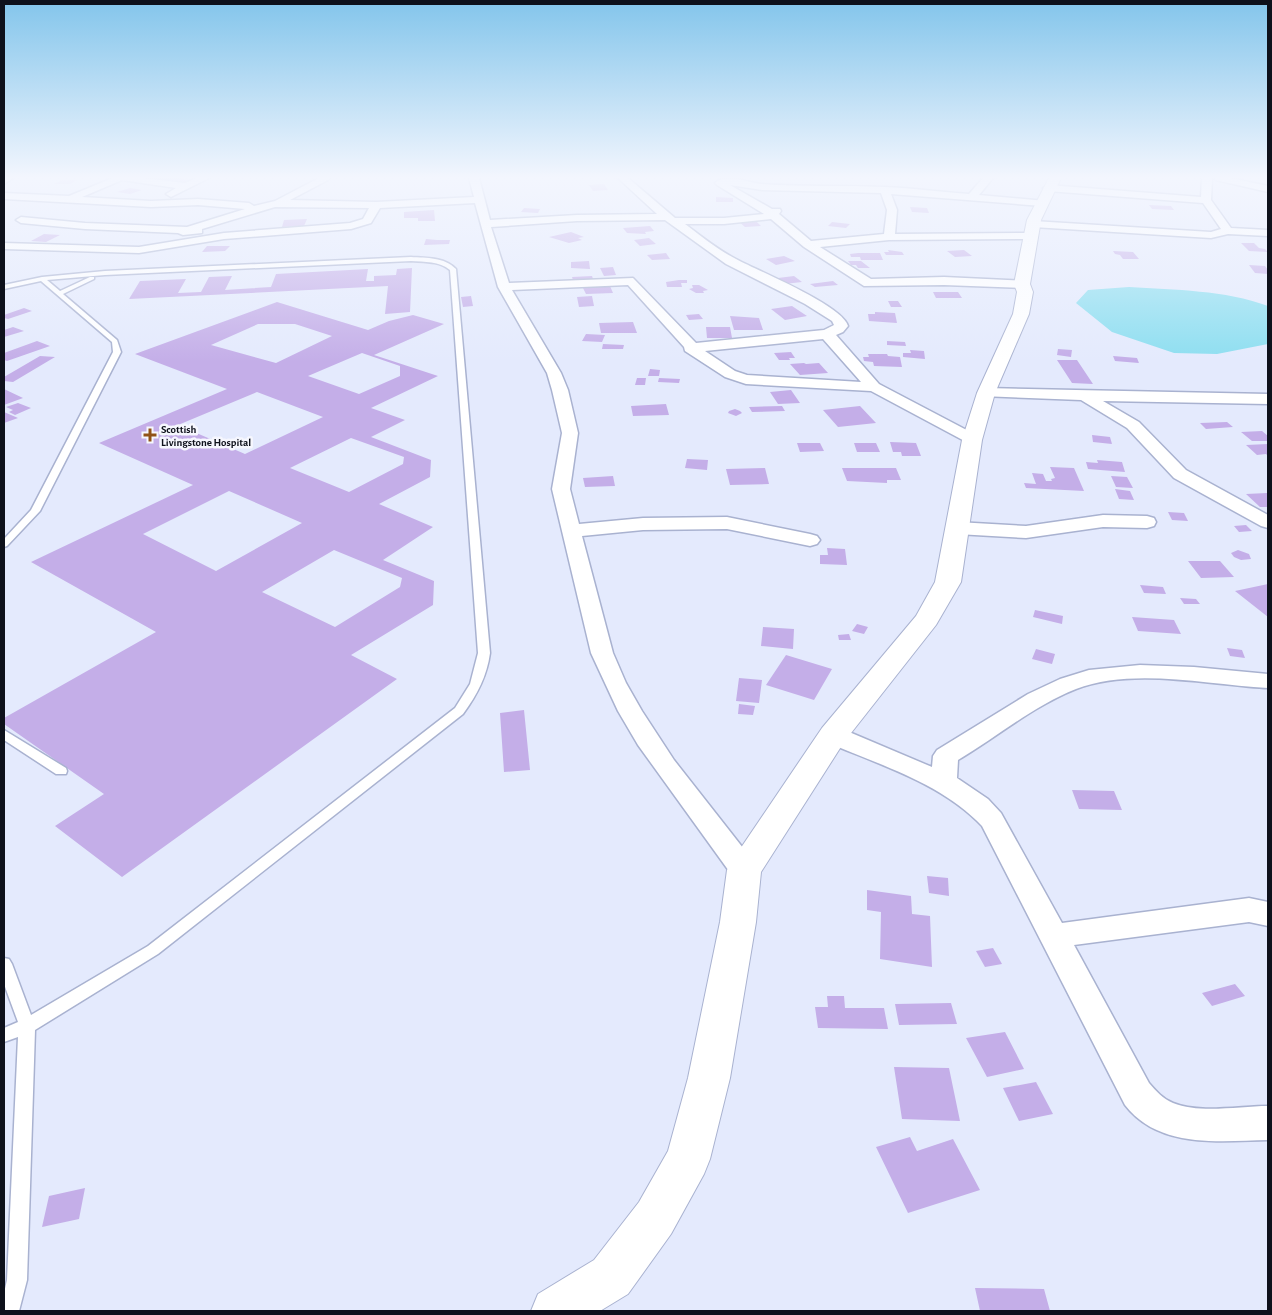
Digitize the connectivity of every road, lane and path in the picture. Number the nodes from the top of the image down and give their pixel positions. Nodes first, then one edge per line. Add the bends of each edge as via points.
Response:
1 (65, 239) edge
2 (170, 239) edge
3 (206, 239) edge
4 (490, 239) edge
5 (700, 239) edge
6 (801, 239) edge
7 (865, 239) edge
8 (1033, 239) edge
9 (808, 245) junction
10 (4, 246) edge
11 (50, 249) junction
12 (154, 249) junction
13 (105, 273) junction
14 (42, 279) junction
15 (1022, 284) junction
16 (504, 286) junction
17 (4, 287) edge
18 (60, 293) junction
19 (827, 334) junction
20 (690, 348) junction
21 (874, 387) junction
22 (986, 393) junction
23 (1086, 397) junction
24 (1268, 399) edge
25 (972, 440) junction
26 (1147, 522) dead end
27 (1268, 522) edge
28 (957, 528) junction
29 (571, 530) junction
30 (810, 540) dead end
31 (4, 544) edge
32 (1268, 680) edge
33 (4, 734) edge
34 (833, 735) junction
35 (61, 771) dead end
36 (944, 782) junction
37 (744, 870) junction
38 (1268, 914) edge
39 (1054, 936) junction
40 (4, 964) edge
41 (27, 1026) junction
42 (4, 1035) edge
43 (1268, 1123) edge
44 (9, 1311) edge
45 (555, 1311) edge

1 - 11 street
2 - 12 street
3 - 12 street
4 - 16 street
5 - 19 street via 730,261 810,301 836,318 841,326
6 - 9 street
7 - 9 street
8 - 15 street
9 - 15 street via 873,284 949,281
10 - 11 street
11 - 12 street
13 - 14 lane
13 - 18 lane
13 - 41 lane via 412,259 450,265 453,269 483,664 471,696 459,711 153,950
14 - 17 lane
14 - 18 lane
15 - 22 street via 1025,292 1021,314
16 - 20 street via 629,281
16 - 29 street via 554,373 560,390 570,433 561,488
18 - 31 lane via 115,341 117,352 35,511
19 - 20 street
19 - 21 street
20 - 21 street via 739,378
21 - 25 street
22 - 23 street
22 - 25 street
23 - 24 street
23 - 27 street via 1134,425 1180,474
25 - 28 street
26 - 28 street via 1103,521 1026,532
28 - 34 street via 948,582 942,596
29 - 30 street via 727,522
29 - 37 street via 602,653 612,678 643,735
32 - 36 street via 1158,673 1091,676 1050,692 946,756
33 - 35 lane
34 - 36 street
34 - 37 street
36 - 39 street via 979,806 992,820
37 - 45 street via 738,922 709,1078 688,1159 655,1218 611,1277
38 - 39 street via 1249,910
39 - 43 street via 1137,1094 1151,1109 1174,1120 1194,1124
40 - 41 lane
41 - 42 lane
41 - 44 lane via 18,1280

